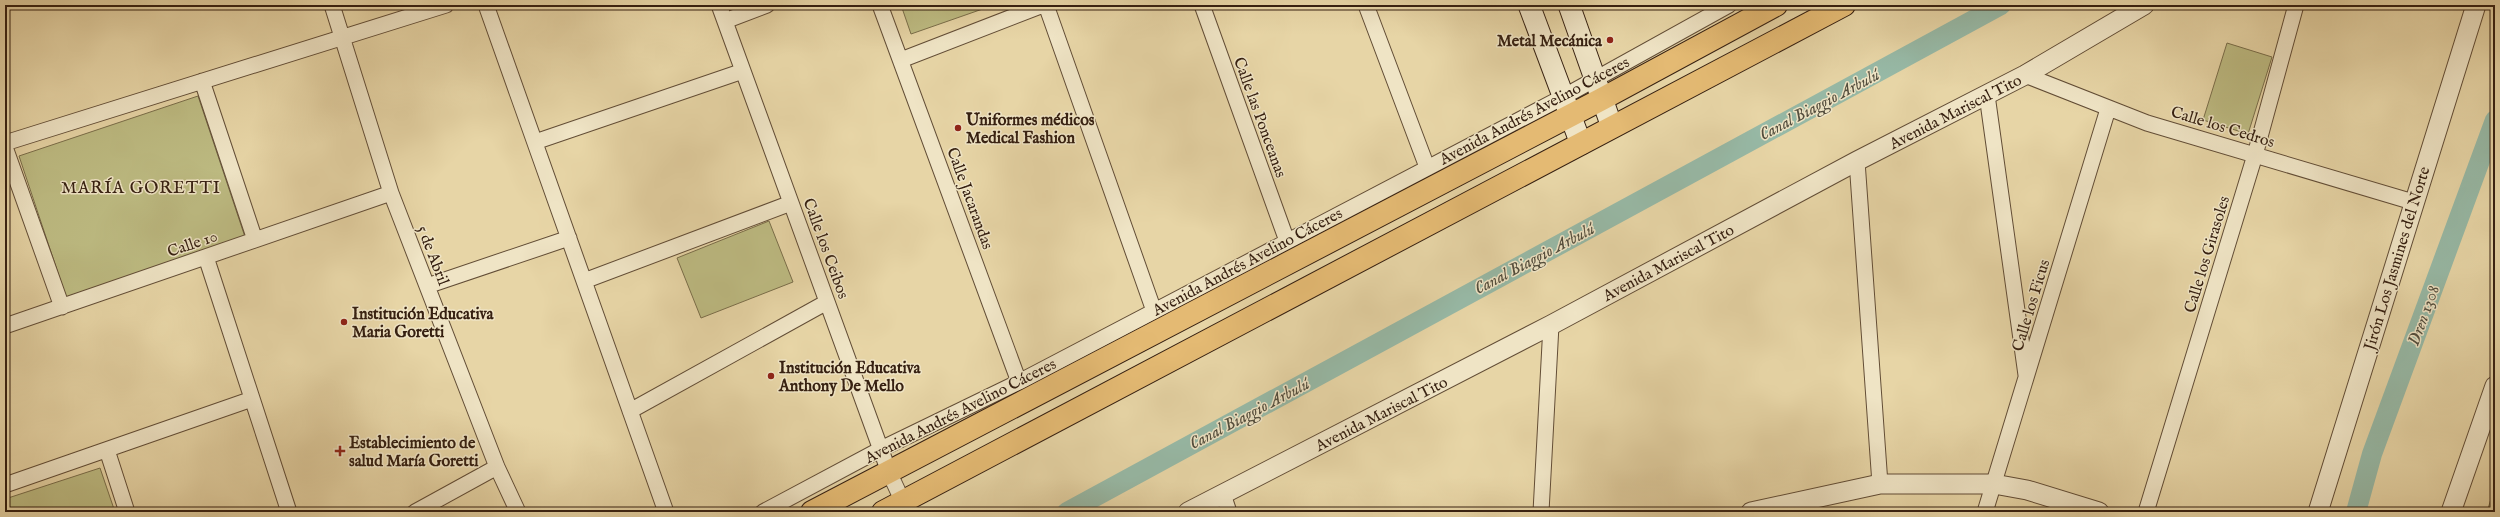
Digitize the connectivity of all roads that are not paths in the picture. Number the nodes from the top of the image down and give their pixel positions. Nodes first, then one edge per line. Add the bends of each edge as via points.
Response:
1 (332, 5) edge
2 (446, 5) edge
3 (486, 5) edge
4 (719, 5) edge
5 (767, 5) edge
6 (880, 5) edge
7 (1043, 5) edge
8 (1046, 5) edge
9 (1202, 5) edge
10 (1366, 5) edge
11 (1529, 5) edge
12 (1569, 5) edge
13 (1729, 5) edge
14 (1776, 5) edge
15 (1844, 5) edge
16 (2144, 5) edge
17 (2296, 5) edge
18 (2476, 5) edge
19 (725, 20) junction
20 (342, 37) junction
21 (901, 60) junction
22 (743, 71) junction
23 (2025, 75) junction
24 (1596, 79) junction
25 (202, 81) junction
26 (1987, 95) junction
27 (1602, 99) junction
28 (1567, 107) junction
29 (2108, 109) junction
30 (1612, 127) junction
31 (5, 142) edge
32 (535, 142) junction
33 (1581, 144) junction
34 (5, 147) edge
35 (2255, 155) junction
36 (1858, 161) junction
37 (1426, 167) junction
38 (391, 193) junction
39 (2414, 202) junction
40 (791, 203) junction
41 (569, 238) junction
42 (255, 240) junction
43 (1287, 241) junction
44 (206, 257) junction
45 (584, 281) junction
46 (427, 286) junction
47 (828, 302) junction
48 (62, 307) junction
49 (1154, 311) junction
50 (1551, 325) junction
51 (5, 326) edge
52 (2026, 379) junction
53 (1019, 382) junction
54 (2495, 386) edge
55 (252, 399) junction
56 (630, 411) junction
57 (881, 449) junction
58 (107, 450) junction
59 (498, 467) junction
60 (889, 472) junction
61 (1880, 484) junction
62 (1994, 484) junction
63 (5, 485) edge
64 (1223, 494) junction
65 (903, 502) junction
66 (127, 512) edge
67 (289, 512) edge
68 (415, 512) edge
69 (518, 512) edge
70 (666, 512) edge
71 (762, 512) edge
72 (812, 512) edge
73 (883, 512) edge
74 (1188, 512) edge
75 (1229, 512) edge
76 (1541, 512) edge
77 (1751, 512) edge
78 (1985, 512) edge
79 (2099, 512) edge
80 (2146, 512) edge
81 (2318, 512) edge
82 (2451, 512) edge

1 - 20 street, 5 de Abril
2 - 20 street
3 - 32 street
4 - 19 street, Calle los Ceibos
5 - 19 street
6 - 21 street, Calle Jacarandas
7 - 21 street
8 - 49 street
9 - 43 street, Calle las Ponceanas
10 - 37 street
11 - 28 main road
12 - 24 main road
13 - 24 street, Avenida Andrés Avelino Cáceres
14 - 27 highway, Avenida Andrés Avelino Cáceres
15 - 30 highway
16 - 23 street, Avenida Mariscal Tito
17 - 35 street, Calle los Girasoles
18 - 39 street, Jirón Los Jasmines del Norte
19 - 22 street, Calle los Ceibos
20 - 25 street
20 - 38 street, 5 de Abril
21 - 53 street, Calle Jacarandas
22 - 32 street
22 - 40 street, Calle los Ceibos
23 - 26 street, Avenida Mariscal Tito
23 - 29 street, Calle los Cedros
24 - 27 main road
24 - 28 street, Avenida Andrés Avelino Cáceres
25 - 31 street
25 - 42 street
26 - 36 street, Avenida Mariscal Tito
26 - 52 street
27 - 28 highway, Avenida Andrés Avelino Cáceres
27 - 30 main road
28 - 33 main road
28 - 37 street, Avenida Andrés Avelino Cáceres
28 - 60 highway, Avenida Andrés Avelino Cáceres
29 - 35 street, Calle los Cedros
29 - 52 street, Calle los Ficus
30 - 33 highway
32 - 41 street
33 - 65 highway
34 - 48 street
35 - 39 street, Calle los Cedros
35 - 80 street, Calle los Girasoles
36 - 50 street, Avenida Mariscal Tito
36 - 61 street
37 - 43 street, Avenida Andrés Avelino Cáceres
38 - 42 street, Calle 10
38 - 46 street, 5 de Abril
39 - 81 street, Jirón Los Jasmines del Norte
40 - 45 street
40 - 47 street, Calle los Ceibos
41 - 45 street
41 - 46 street
42 - 44 street, Calle 10
43 - 49 street, Avenida Andrés Avelino Cáceres
44 - 48 street, Calle 10
44 - 55 street
45 - 56 street
46 - 59 street, 5 de Abril
47 - 56 street
47 - 57 street, Calle los Ceibos
48 - 51 street, Calle 10
49 - 53 street, Avenida Andrés Avelino Cáceres
50 - 64 street, Avenida Mariscal Tito
50 - 76 street
52 - 62 street, Calle los Ficus
53 - 57 street, Avenida Andrés Avelino Cáceres
54 - 82 street
55 - 58 street
55 - 67 street
56 - 70 street
57 - 60 street, Calle los Ceibos
57 - 71 street, Avenida Andrés Avelino Cáceres
58 - 63 street
58 - 66 street
59 - 68 street
59 - 69 street, 5 de Abril
60 - 65 street, Calle los Ceibos
60 - 72 highway, Avenida Andrés Avelino Cáceres
61 - 62 street
61 - 77 street
62 - 78 street, Calle los Ficus
62 - 79 street via 2027,490
64 - 74 street, Avenida Mariscal Tito
64 - 75 street
65 - 73 highway

